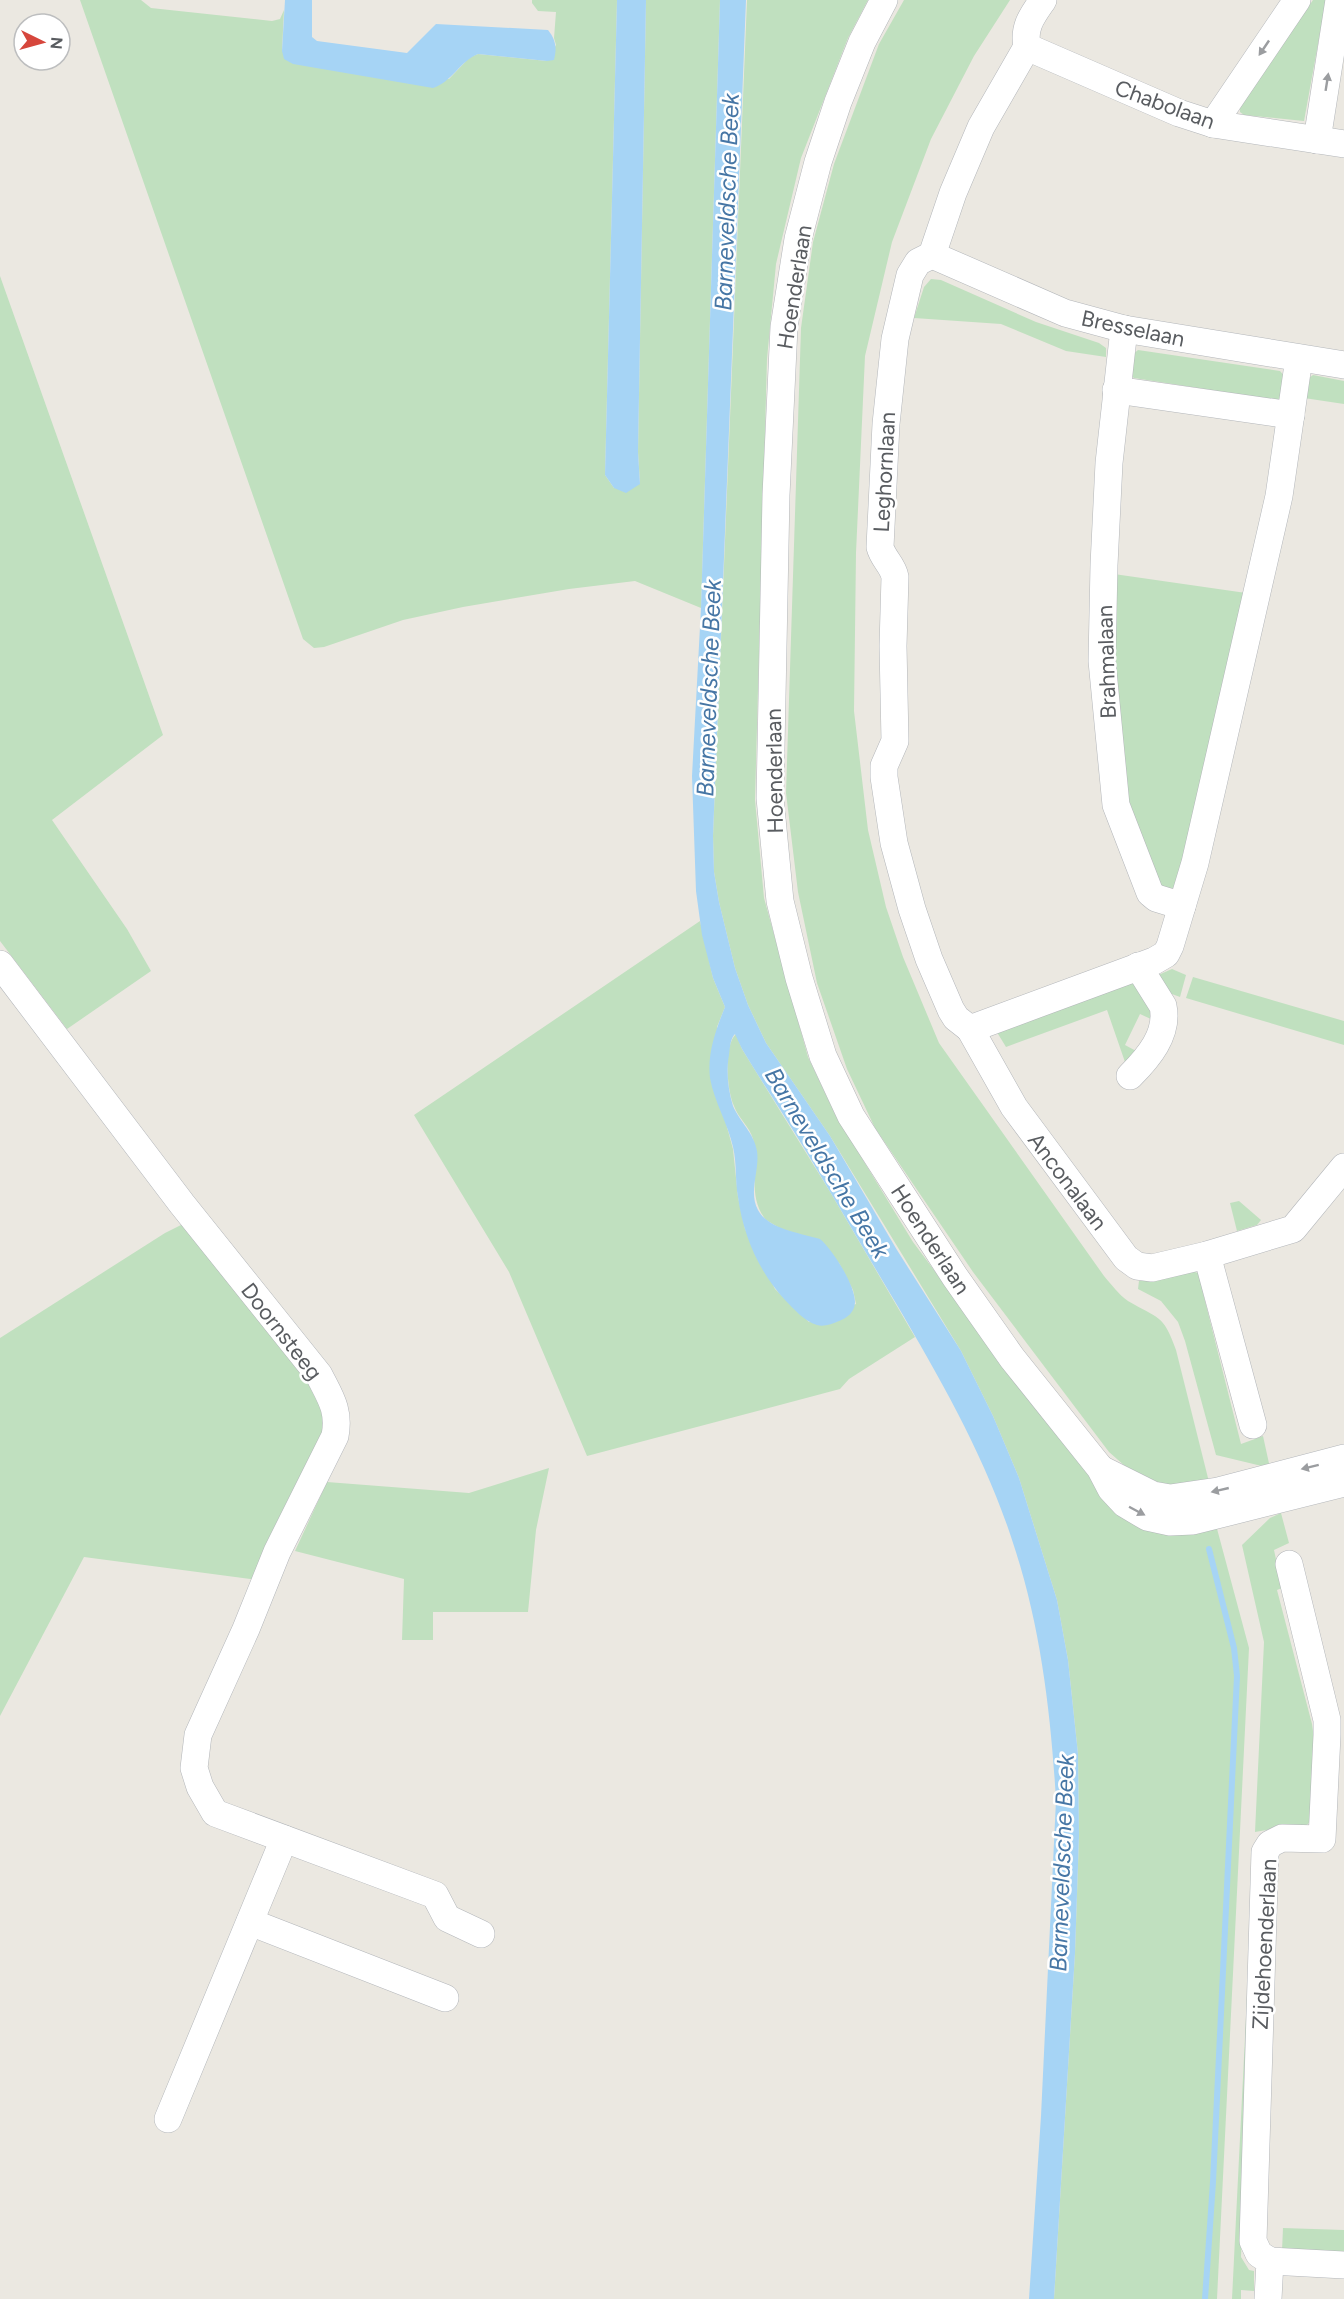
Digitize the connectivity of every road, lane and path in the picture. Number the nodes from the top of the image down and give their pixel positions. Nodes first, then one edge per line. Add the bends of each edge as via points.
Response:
1 (884, 0) edge
2 (1043, 0) edge
3 (1297, 0) edge
4 (1339, 0) edge
5 (1027, 48) junction
6 (1213, 124) junction
7 (1317, 140) junction
8 (1344, 144) edge
9 (932, 255) junction
10 (1124, 329) junction
11 (1299, 358) junction
12 (1344, 365) edge
13 (1116, 390) junction
14 (1291, 415) junction
15 (1182, 906) junction
16 (0, 964) edge
17 (1138, 966) junction
18 (970, 1029) junction
19 (1130, 1076) dead end
20 (1344, 1167) edge
21 (1207, 1255) junction
22 (1253, 1425) dead end
23 (1344, 1458) edge
24 (1100, 1468) junction
25 (1344, 1484) edge
26 (1289, 1564) dead end
27 (284, 1839) junction
28 (1333, 1840) edge
29 (250, 1922) junction
30 (481, 1934) dead end
31 (445, 1998) dead end
32 (168, 2120) dead end
33 (1270, 2261) junction
34 (1344, 2265) edge
35 (1268, 2299) edge

1 - 24 street, Hoenderlaan via 862,42 818,162 798,239 784,327 776,495 770,798 780,901 823,1056 851,1116 955,1278 1012,1358
2 - 5 street, Leghornlaan via 1026,27
3 -> 6 street
7 -> 4 street
5 - 6 street, Chabolaan
5 - 9 street, Leghornlaan via 981,127
6 - 7 street, Chabolaan
7 - 8 street, Chabolaan
9 - 10 street, Bresselaan via 1065,313
9 - 18 street, Leghornlaan via 918,262 910,275 895,339 886,424 880,547 895,577 895,741 884,766 884,777 894,843 915,919 951,1010
10 - 11 street, Bresselaan
10 - 13 street, Brahmalaan
11 - 12 street, Bresselaan
11 - 14 street
13 - 14 street
13 - 15 street, Brahmalaan via 1109,463 1102,651 1116,805 1150,893
14 - 15 street via 1279,496
15 - 17 street via 1166,954
16 - 27 street, Doornsteeg via 182,1204 319,1375 335,1407 335,1436 277,1552 198,1734 194,1768 215,1813
17 - 18 street
17 - 19 street via 1163,1006 1164,1021 1153,1051
18 - 21 street, Anconalaan via 1014,1107 1126,1258 1137,1266 1152,1268
20 - 21 street, Anconalaan via 1293,1229
21 - 22 street
23 -> 24 street, Hoenderlaan via 1218,1491 1170,1498 1153,1495
24 -> 25 street, Hoenderlaan via 1125,1504 1170,1522 1224,1515
26 - 28 street, Zijdehoenderlaan via 1327,1720
27 - 29 street
27 - 30 street via 435,1895 447,1918
28 - 33 street, Zijdehoenderlaan via 1282,1839 1270,1844 1265,1852 1252,2241 1259,2254
29 - 31 street
29 - 32 street
33 - 34 street
33 - 35 street

